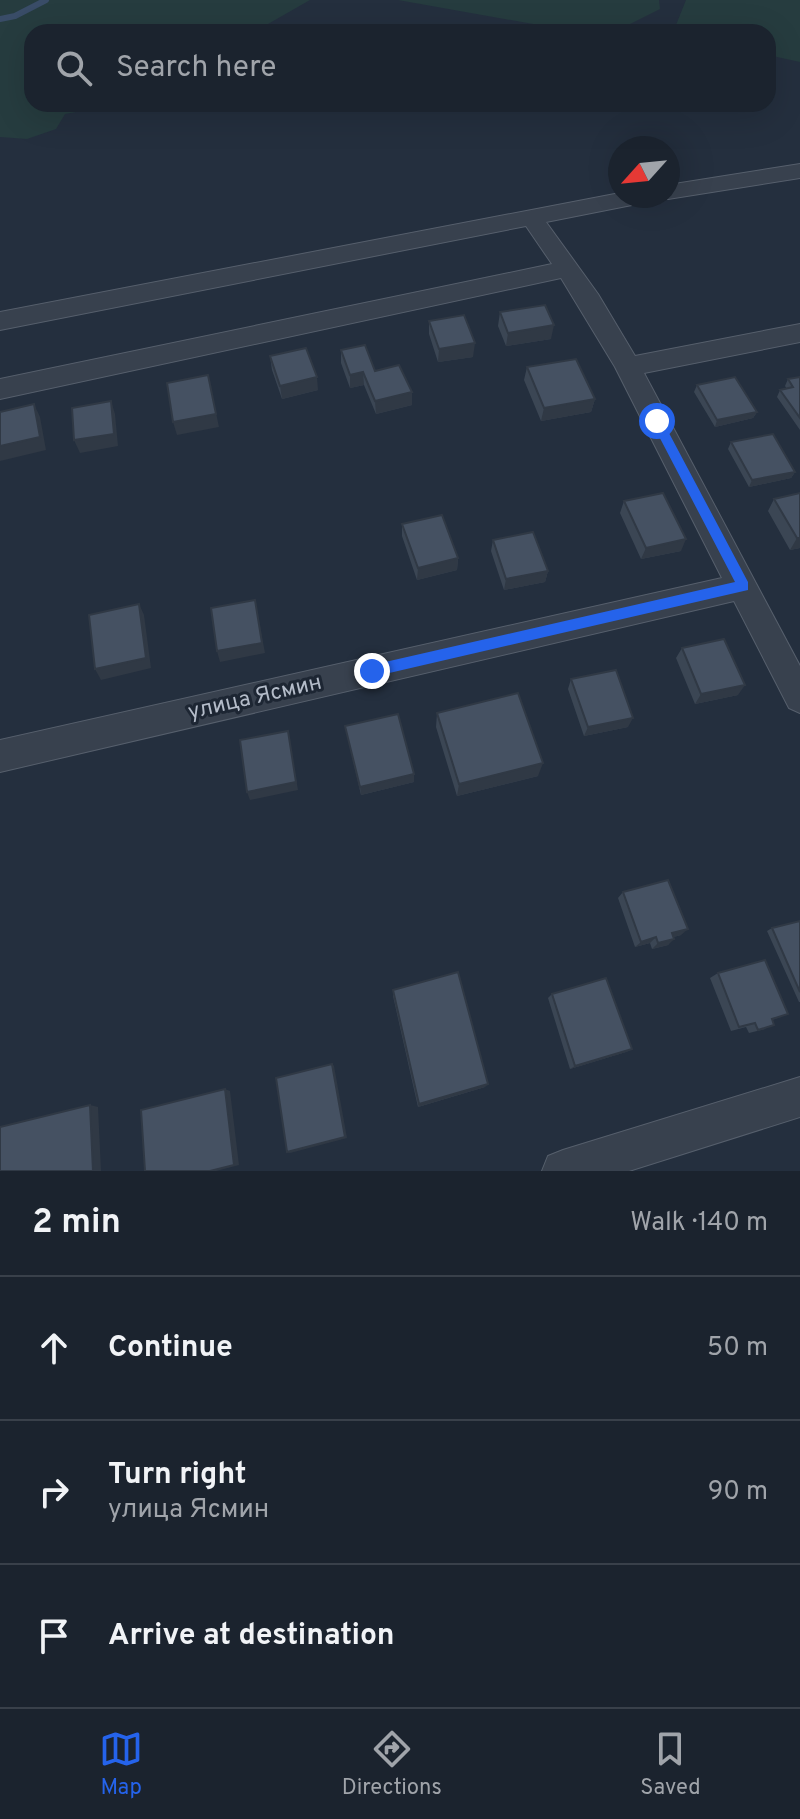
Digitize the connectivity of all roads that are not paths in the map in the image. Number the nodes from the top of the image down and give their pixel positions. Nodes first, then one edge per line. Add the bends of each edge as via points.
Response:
1 (800, 171) edge
2 (680, 190) edge
3 (608, 202) edge
4 (531, 217) junction
5 (566, 269) junction
6 (0, 321) edge
7 (800, 333) edge
8 (628, 367) junction
9 (0, 389) edge
10 (743, 586) junction
11 (796, 682) edge
12 (0, 756) edge
13 (800, 1097) edge
14 (563, 1171) edge

1 - 2 street
3 - 4 street
4 - 5 street
4 - 6 street
5 - 8 street
5 - 9 street
7 - 8 street
8 - 10 street
10 - 11 street
10 - 12 street, улица Ясмин
13 - 14 street

